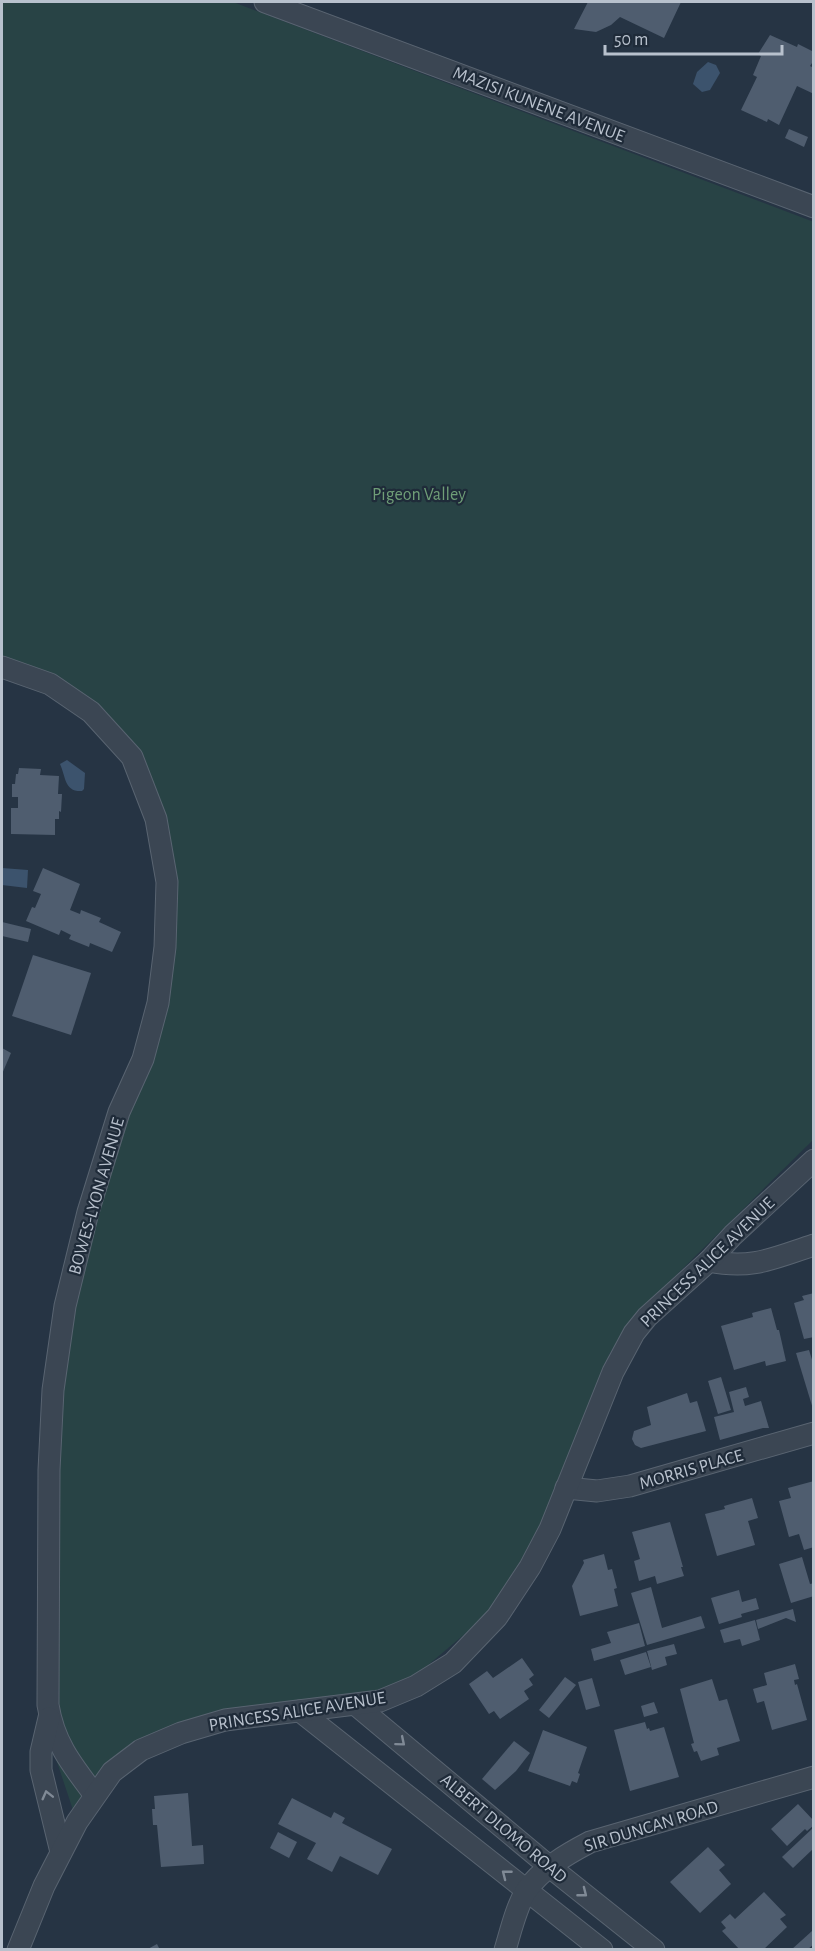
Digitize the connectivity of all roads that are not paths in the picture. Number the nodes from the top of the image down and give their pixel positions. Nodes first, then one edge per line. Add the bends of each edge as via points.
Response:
1 (265, 2) edge
2 (813, 207) edge
3 (2, 667) edge
4 (813, 1160) edge
5 (813, 1245) edge
6 (709, 1261) junction
7 (813, 1433) edge
8 (566, 1488) junction
9 (356, 1705) junction
10 (300, 1711) junction
11 (50, 1716) junction
12 (813, 1777) edge
13 (94, 1794) junction
14 (61, 1852) junction
15 (550, 1867) junction
16 (527, 1891) junction
17 (18, 1950) edge
18 (505, 1950) edge
19 (602, 1950) edge
20 (654, 1950) edge

1 - 2 street, MAZISI KUNENE AVENUE
3 - 11 street, BOWES-LYON AVENUE via 50,684 91,712 132,758 156,819 167,882 158,1003 143,1059 119,1112 88,1212 65,1306 53,1390 49,1470
4 - 6 street, PRINCESS ALICE AVENUE
5 - 6 street via 744,1265
6 - 8 street, PRINCESS ALICE AVENUE via 633,1333
7 - 8 street, MORRIS PLACE via 630,1486 597,1491
8 - 9 street, PRINCESS ALICE AVENUE via 530,1567 497,1617 453,1663 416,1686 380,1701
9 - 10 street, PRINCESS ALICE AVENUE
9 -> 15 street, ALBERT DLOMO ROAD
10 - 13 street, PRINCESS ALICE AVENUE via 225,1720 181,1733 141,1750 112,1772
16 -> 10 street, ALBERT DLOMO ROAD
11 - 13 street, BOWES-LYON AVENUE via 61,1748
14 -> 11 street via 41,1770
12 - 15 street, SIR DUNCAN ROAD via 590,1842
13 - 14 street, PRINCESS ALICE AVENUE
14 - 17 street, PRINCESS ALICE AVENUE
15 - 16 street, SIR DUNCAN ROAD
15 -> 20 street, ALBERT DLOMO ROAD
16 - 18 street, SIR DUNCAN ROAD
16 - 19 street, ALBERT DLOMO ROAD

